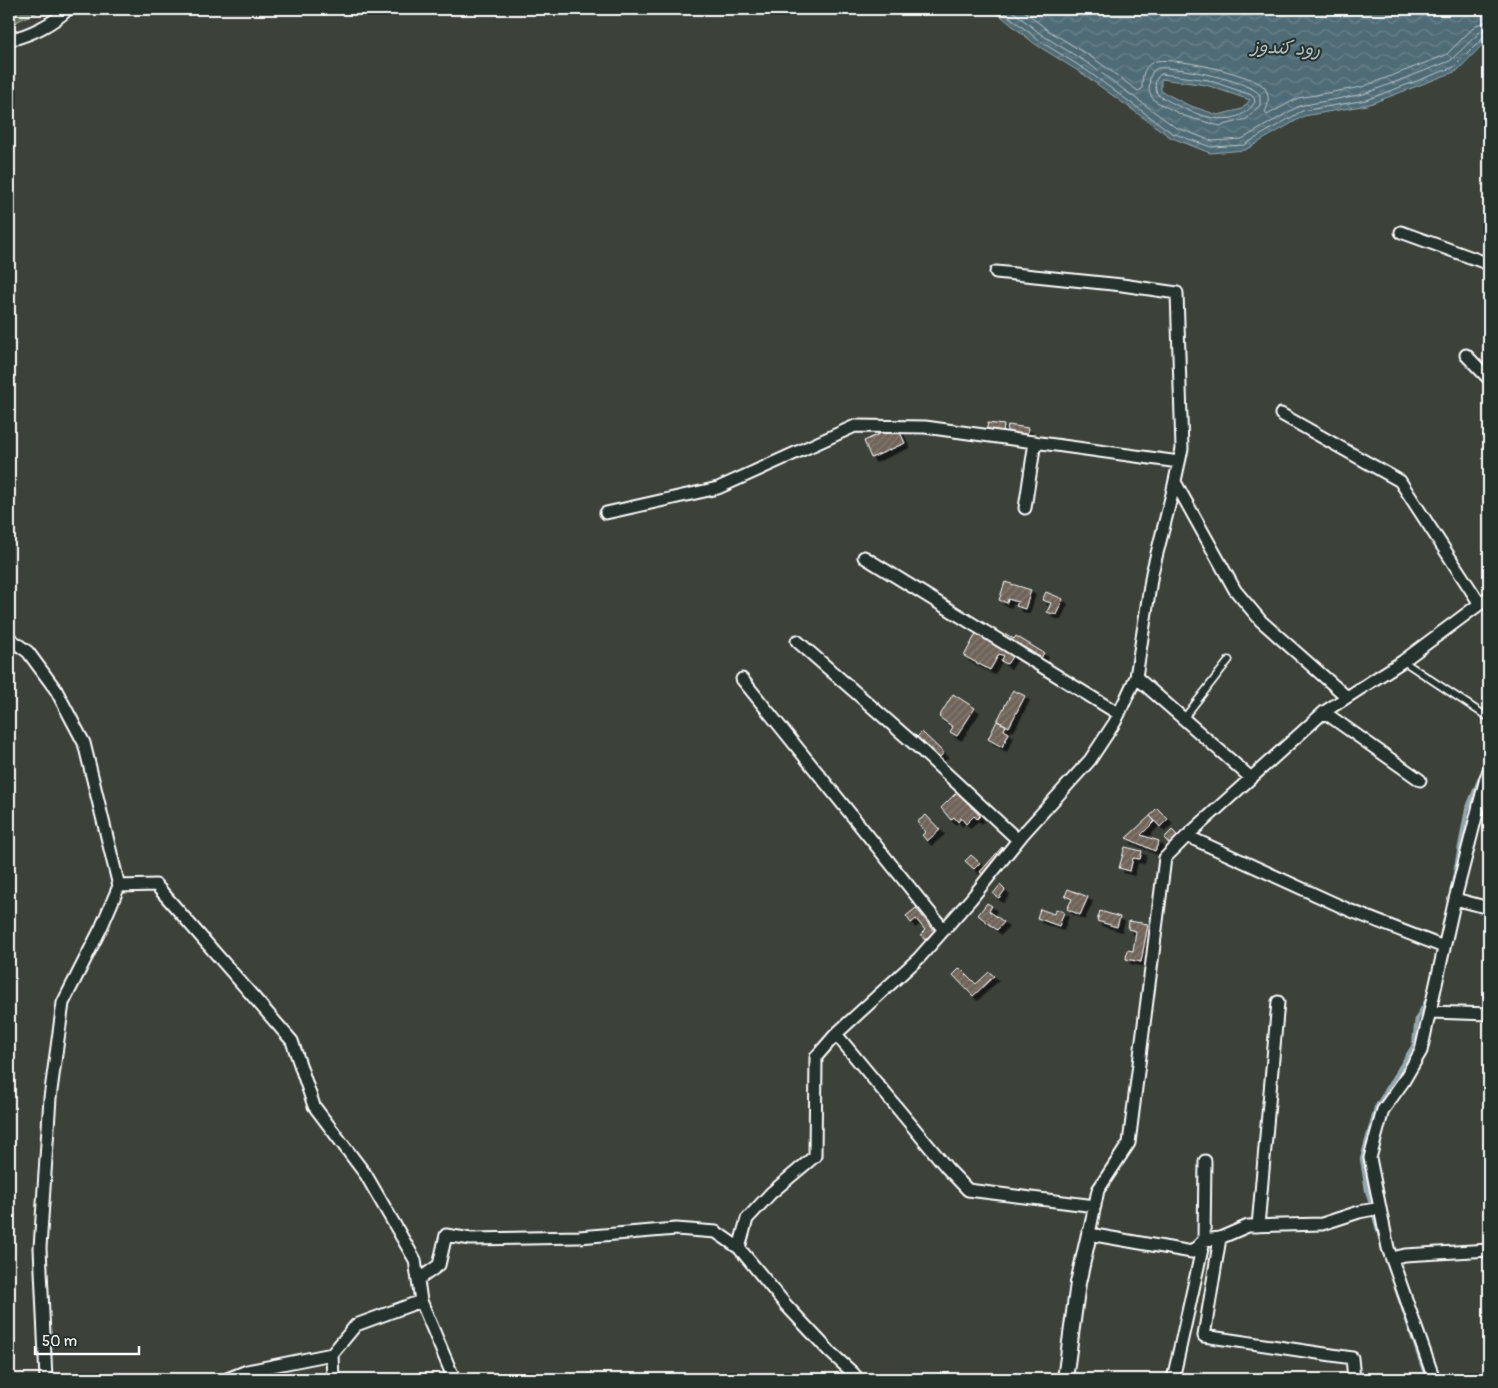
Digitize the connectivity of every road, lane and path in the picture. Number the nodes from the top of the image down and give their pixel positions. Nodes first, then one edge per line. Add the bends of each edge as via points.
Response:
1 (68, 9) edge
2 (9, 40) edge
3 (1401, 232) dead end
4 (1489, 264) edge
5 (996, 272) dead end
6 (1466, 355) dead end
7 (1489, 379) edge
8 (1281, 414) dead end
9 (1035, 442) junction
10 (1179, 462) junction
11 (1175, 482) junction
12 (1025, 508) dead end
13 (606, 512) dead end
14 (864, 557) dead end
15 (1489, 597) edge
16 (1480, 604) junction
17 (9, 638) edge
18 (797, 641) dead end
19 (1229, 660) dead end
20 (1403, 661) junction
21 (1136, 677) junction
22 (742, 679) dead end
23 (1347, 697) junction
24 (1324, 712) junction
25 (1119, 714) junction
26 (1184, 718) junction
27 (1489, 718) edge
28 (1488, 776) edge
29 (1251, 778) junction
30 (1420, 780) dead end
31 (1187, 836) junction
32 (1018, 840) junction
33 (120, 886) junction
34 (1455, 899) junction
35 (1489, 908) edge
36 (944, 930) junction
37 (1439, 946) junction
38 (1278, 1002) dead end
39 (1431, 1012) junction
40 (1489, 1014) edge
41 (836, 1034) junction
42 (1205, 1161) dead end
43 (1095, 1206) junction
44 (1378, 1209) junction
45 (1258, 1226) junction
46 (1089, 1234) junction
47 (1220, 1238) junction
48 (1204, 1240) junction
49 (739, 1248) junction
50 (1489, 1250) edge
51 (1392, 1258) junction
52 (418, 1280) junction
53 (421, 1301) junction
54 (332, 1354) junction
55 (46, 1379) edge
56 (227, 1379) edge
57 (333, 1379) edge
58 (454, 1379) edge
59 (858, 1379) edge
60 (1065, 1379) edge
61 (1174, 1379) edge
62 (1354, 1379) edge
63 (1434, 1379) edge

1 - 2 street via 60,17 22,37
3 - 4 street
5 - 10 street via 1177,293 1182,448
6 - 7 street
8 - 16 street via 1400,481
9 - 10 street
9 - 12 street
9 - 13 street via 926,427 855,426 718,488
10 - 11 street
11 - 21 street via 1152,573
11 - 23 street via 1235,590 1262,621
14 - 25 street
15 - 16 street
16 - 20 street
17 - 33 street via 28,652 56,690 84,743
18 - 32 street
19 - 26 lane
20 - 23 street
20 - 27 lane
21 - 25 street
21 - 26 street
22 - 36 street
23 - 24 street
24 - 29 street
24 - 30 street
25 - 32 street via 1090,760
26 - 29 street
28 - 34 street
29 - 31 street
31 - 37 street via 1349,910
31 - 43 street via 1165,858 1129,1143 1098,1190
32 - 36 street
33 - 52 street via 156,885 292,1041 314,1106 366,1175 415,1260
33 - 55 street via 63,1003 50,1098 40,1248
34 - 35 street
34 - 37 street
36 - 41 street via 919,958
37 - 39 street
38 - 45 street
39 - 40 street
39 - 44 street via 1421,1051 1383,1110 1370,1158
41 - 43 street via 968,1190
41 - 49 street via 816,1057 815,1156 771,1193 748,1219
42 - 48 street
43 - 46 street
44 - 45 street via 1322,1224
44 - 51 street
45 - 47 street via 1248,1226
46 - 48 street via 1192,1252
46 - 60 street via 1078,1283
47 - 48 street
47 - 62 street via 1204,1336 1352,1358
48 - 61 street
49 - 52 street via 716,1232 676,1229 579,1237 471,1239 446,1235 439,1265
49 - 59 street via 786,1305
50 - 51 street via 1405,1254
51 - 63 street
52 - 53 street
53 - 54 street via 356,1325
53 - 58 street
54 - 56 street via 247,1371
54 - 57 street

